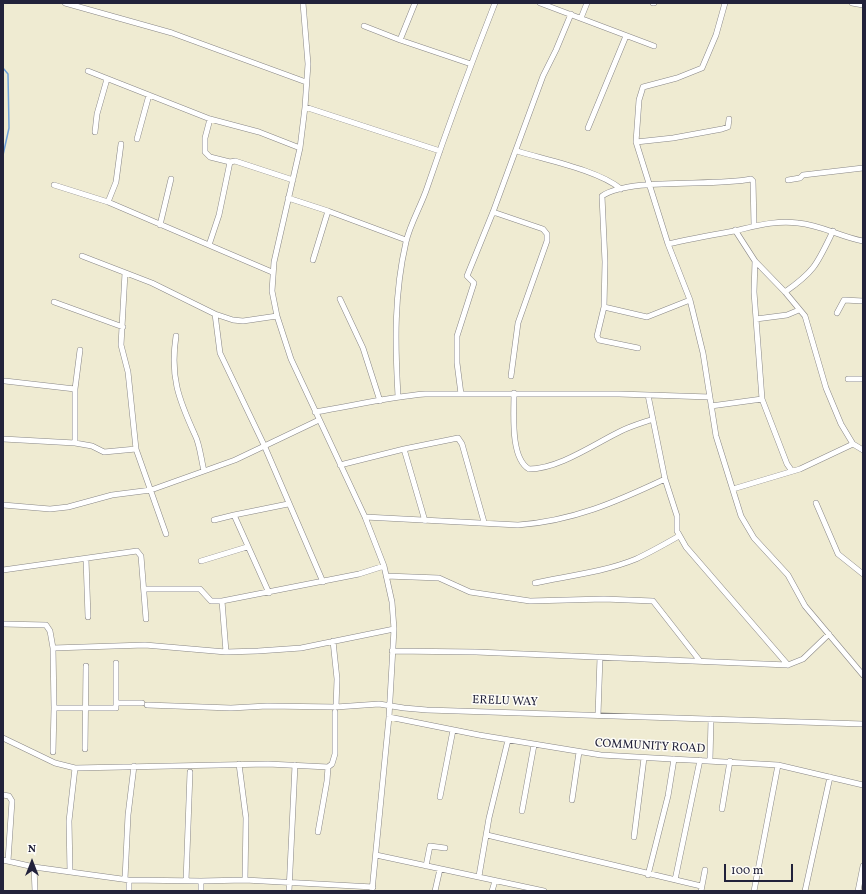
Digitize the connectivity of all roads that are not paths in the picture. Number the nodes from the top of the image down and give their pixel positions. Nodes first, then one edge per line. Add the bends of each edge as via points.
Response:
1 (65, 3) edge
2 (302, 3) edge
3 (415, 3) edge
4 (495, 3) edge
5 (540, 3) edge
6 (587, 3) edge
7 (725, 3) edge
8 (852, 3) edge
9 (863, 4) edge
10 (571, 14) junction
11 (581, 18) junction
12 (364, 26) dead end
13 (626, 36) junction
14 (400, 40) junction
15 (654, 46) dead end
16 (471, 64) junction
17 (88, 71) dead end
18 (107, 79) junction
19 (306, 82) junction
20 (149, 95) junction
21 (305, 107) junction
22 (210, 119) junction
23 (729, 119) dead end
24 (588, 128) dead end
25 (95, 132) dead end
26 (137, 139) dead end
27 (636, 142) junction
28 (121, 144) dead end
29 (300, 148) junction
30 (440, 151) junction
31 (516, 151) junction
32 (230, 162) junction
33 (863, 168) edge
34 (171, 179) dead end
35 (293, 180) junction
36 (788, 180) dead end
37 (649, 184) junction
38 (54, 185) dead end
39 (621, 189) junction
40 (288, 198) junction
41 (108, 202) junction
42 (328, 211) junction
43 (493, 212) junction
44 (160, 225) junction
45 (754, 225) junction
46 (735, 230) junction
47 (832, 231) junction
48 (406, 240) junction
49 (863, 240) edge
50 (668, 244) junction
51 (209, 245) junction
52 (82, 256) dead end
53 (313, 260) dead end
54 (755, 261) junction
55 (272, 272) junction
56 (125, 273) junction
57 (785, 292) junction
58 (340, 299) dead end
59 (690, 300) junction
60 (863, 300) edge
61 (54, 302) dead end
62 (604, 307) junction
63 (799, 310) junction
64 (837, 313) dead end
65 (215, 314) junction
66 (276, 316) junction
67 (756, 320) junction
68 (123, 327) junction
69 (176, 336) dead end
70 (638, 348) dead end
71 (80, 350) dead end
72 (511, 376) dead end
73 (848, 379) dead end
74 (863, 379) edge
75 (5, 381) dead end
76 (75, 389) junction
77 (514, 393) junction
78 (461, 394) junction
79 (648, 395) junction
80 (398, 396) junction
81 (710, 397) junction
82 (762, 399) junction
83 (380, 401) junction
84 (711, 406) junction
85 (315, 412) junction
86 (653, 419) junction
87 (319, 420) junction
88 (3, 439) edge
89 (75, 443) junction
90 (853, 444) junction
91 (264, 445) junction
92 (136, 449) junction
93 (404, 449) junction
94 (863, 450) edge
95 (340, 465) junction
96 (204, 471) junction
97 (792, 471) junction
98 (665, 479) junction
99 (151, 490) junction
100 (733, 490) junction
101 (816, 503) dead end
102 (288, 504) junction
103 (3, 505) edge
104 (234, 515) junction
105 (365, 517) junction
106 (214, 520) dead end
107 (425, 521) junction
108 (484, 522) junction
109 (166, 534) dead end
110 (679, 536) junction
111 (247, 547) junction
112 (86, 559) junction
113 (201, 561) dead end
114 (384, 566) junction
115 (3, 570) edge
116 (863, 574) edge
117 (386, 576) junction
118 (324, 582) junction
119 (534, 583) dead end
120 (144, 589) junction
121 (269, 593) junction
122 (222, 602) junction
123 (88, 617) dead end
124 (146, 619) dead end
125 (3, 624) edge
126 (394, 630) junction
127 (829, 634) junction
128 (333, 641) junction
129 (53, 648) junction
130 (392, 651) junction
131 (226, 652) junction
132 (600, 657) junction
133 (700, 661) junction
134 (116, 663) dead end
135 (788, 665) junction
136 (86, 666) dead end
137 (863, 675) edge
138 (116, 703) junction
139 (389, 706) junction
140 (54, 708) junction
141 (86, 708) junction
142 (335, 709) junction
143 (598, 715) junction
144 (389, 717) junction
145 (711, 719) junction
146 (863, 724) edge
147 (453, 730) junction
148 (3, 738) edge
149 (508, 740) junction
150 (534, 745) junction
151 (85, 749) dead end
152 (53, 752) dead end
153 (579, 752) junction
154 (644, 758) junction
155 (674, 759) junction
156 (700, 760) junction
157 (710, 760) junction
158 (730, 761) junction
159 (240, 764) junction
160 (294, 765) junction
161 (778, 765) junction
162 (134, 766) junction
163 (328, 767) junction
164 (75, 768) junction
165 (190, 772) dead end
166 (830, 777) junction
167 (863, 785) edge
168 (3, 795) edge
169 (440, 797) dead end
170 (572, 800) dead end
171 (722, 809) dead end
172 (522, 811) dead end
173 (318, 832) dead end
174 (487, 835) junction
175 (634, 837) dead end
176 (444, 848) dead end
177 (376, 855) junction
178 (6, 861) edge
179 (426, 866) junction
180 (863, 866) edge
181 (34, 867) junction
182 (440, 869) junction
183 (705, 870) dead end
184 (70, 872) junction
185 (648, 875) junction
186 (479, 876) junction
187 (127, 879) junction
188 (245, 880) junction
189 (675, 880) junction
190 (186, 881) junction
191 (201, 881) junction
192 (495, 881) junction
193 (289, 882) junction
194 (372, 889) edge
195 (701, 889) edge
196 (35, 891) edge
197 (128, 891) edge
198 (201, 891) edge
199 (288, 891) edge
200 (434, 891) edge
201 (492, 891) edge
202 (544, 891) edge
203 (754, 891) edge
204 (805, 891) edge
205 (858, 891) edge

1 - 19 street via 172,32
2 - 19 street via 307,47
3 - 14 street
4 - 16 street
5 - 10 street
6 - 11 street
7 - 27 street via 716,35 702,68 644,87 639,100
8 - 9 street
10 - 11 street
10 - 31 street via 543,76
11 - 13 street
12 - 14 street
13 - 15 street
13 - 24 street
14 - 16 street
16 - 30 street
17 - 18 street
18 - 20 street
18 - 25 street via 97,114
19 - 21 street
20 - 22 street
20 - 26 street
21 - 29 street
21 - 30 street
22 - 29 street via 259,132
22 - 32 street via 205,138 205,152 210,157
23 - 27 street via 728,127 722,129
27 - 37 street
28 - 41 street via 116,182
29 - 35 street
30 - 48 street via 423,202
31 - 39 street via 594,175 614,183
31 - 43 street
32 - 35 street via 235,160
32 - 51 street via 219,214
33 - 36 street via 803,175
34 - 44 street
35 - 40 street
37 - 39 street
37 - 45 street via 701,184 751,179 754,181
37 - 50 street
38 - 41 street
39 - 62 street via 604,194 601,200 605,262
40 - 42 street
40 - 55 street
41 - 44 street
42 - 48 street
42 - 53 street
43 - 72 street via 543,229 547,234 547,241 518,323
43 - 78 street via 467,276 474,283 457,336
44 - 51 street
45 - 46 street
45 - 47 street via 788,222
46 - 50 street
46 - 54 street
47 - 49 street
47 - 57 street via 815,266 807,276
48 - 80 street via 395,338
50 - 59 street
51 - 55 street
52 - 56 street
54 - 57 street
54 - 67 street
55 - 66 street
56 - 65 street via 152,283
56 - 68 street
57 - 63 street
58 - 83 street via 363,348
59 - 62 street via 648,317
59 - 81 street via 703,353
60 - 64 street via 844,300
61 - 68 street
62 - 70 street via 599,322 599,340
63 - 67 street via 787,315
63 - 90 street via 805,316 833,405
65 - 66 street via 243,321
65 - 91 street via 220,353
66 - 85 street via 291,359
67 - 82 street
68 - 92 street via 121,345 128,372
69 - 96 street via 173,357 175,384 182,408 195,435
71 - 76 street
73 - 74 street
75 - 76 street
76 - 89 street
77 - 78 street
77 - 79 street
77 - 86 street via 514,436 522,462 529,469 544,467 585,451 619,432
78 - 80 street
79 - 81 street
79 - 86 street
80 - 83 street
81 - 84 street
82 - 84 street
82 - 97 street
83 - 85 street
84 - 100 street via 716,436
85 - 87 street
86 - 98 street
87 - 91 street
87 - 95 street
88 - 89 street
89 - 92 street via 92,446 104,452
90 - 94 street
90 - 97 street
91 - 96 street via 235,460
91 - 102 street
92 - 99 street
93 - 95 street
93 - 107 street
93 - 108 street via 459,439
95 - 105 street
96 - 99 street
97 - 100 street
98 - 108 street via 591,511 562,519 518,525
98 - 110 street via 676,512
99 - 103 street via 112,495 68,507 50,509
99 - 109 street
100 - 127 street via 748,530 788,575 805,606
101 - 116 street via 838,554
102 - 104 street
102 - 118 street
104 - 106 street
104 - 111 street
105 - 107 street
105 - 114 street
107 - 108 street
110 - 119 street via 622,564
110 - 135 street
111 - 113 street
111 - 121 street
112 - 115 street
112 - 120 street via 138,551 141,556
112 - 123 street
114 - 117 street
114 - 118 street
117 - 126 street via 392,602
117 - 133 street via 439,578 470,592 530,601 652,601
118 - 121 street
120 - 122 street via 200,589 211,601
120 - 124 street
121 - 122 street
122 - 131 street
125 - 129 street via 46,625 50,631
126 - 128 street
126 - 130 street
127 - 135 street via 808,656
127 - 137 street
128 - 131 street via 301,648
128 - 142 street via 337,680
129 - 131 street via 145,645
129 - 140 street
130 - 132 street
130 - 139 street
132 - 133 street
132 - 143 street
133 - 135 street
134 - 138 street
136 - 141 street
138 - 141 street, ERELU WAY via 114,708
138 - 142 street, ERELU WAY via 221,708 267,706
139 - 142 street, ERELU WAY via 371,704
139 - 143 street, ERELU WAY via 428,710
139 - 144 street
140 - 141 street
140 - 152 street
141 - 151 street
142 - 163 street via 335,754 332,764
143 - 145 street, ERELU WAY
144 - 147 street, COMMUNITY ROAD
144 - 177 street
145 - 146 street, ERELU WAY
145 - 157 street
147 - 149 street, COMMUNITY ROAD
147 - 169 street
148 - 164 street via 62,766
149 - 150 street, COMMUNITY ROAD
149 - 174 street
150 - 153 street, COMMUNITY ROAD
150 - 172 street
153 - 154 street, COMMUNITY ROAD
153 - 170 street
154 - 155 street, COMMUNITY ROAD
154 - 175 street
155 - 156 street, COMMUNITY ROAD
155 - 185 street via 668,796
156 - 157 street, COMMUNITY ROAD
156 - 189 street
157 - 158 street, COMMUNITY ROAD
158 - 161 street, COMMUNITY ROAD
158 - 171 street
159 - 160 street
159 - 162 street
159 - 188 street via 246,818
160 - 163 street
160 - 193 street
161 - 166 street, COMMUNITY ROAD
161 - 203 street
162 - 164 street
162 - 187 street via 128,815
163 - 173 street
164 - 184 street via 69,821
165 - 190 street
166 - 167 street, COMMUNITY ROAD
166 - 204 street
168 - 178 street via 9,796 12,801
174 - 185 street
174 - 186 street
176 - 179 street via 430,846
177 - 179 street
177 - 194 street
178 - 181 street
179 - 182 street
180 - 205 street
181 - 184 street
181 - 196 street
182 - 186 street
182 - 200 street
183 - 195 street
184 - 187 street
185 - 189 street
186 - 192 street
187 - 190 street
187 - 197 street
188 - 191 street
188 - 193 street
189 - 195 street
190 - 191 street
191 - 198 street
192 - 201 street
192 - 202 street
193 - 194 street
193 - 199 street

